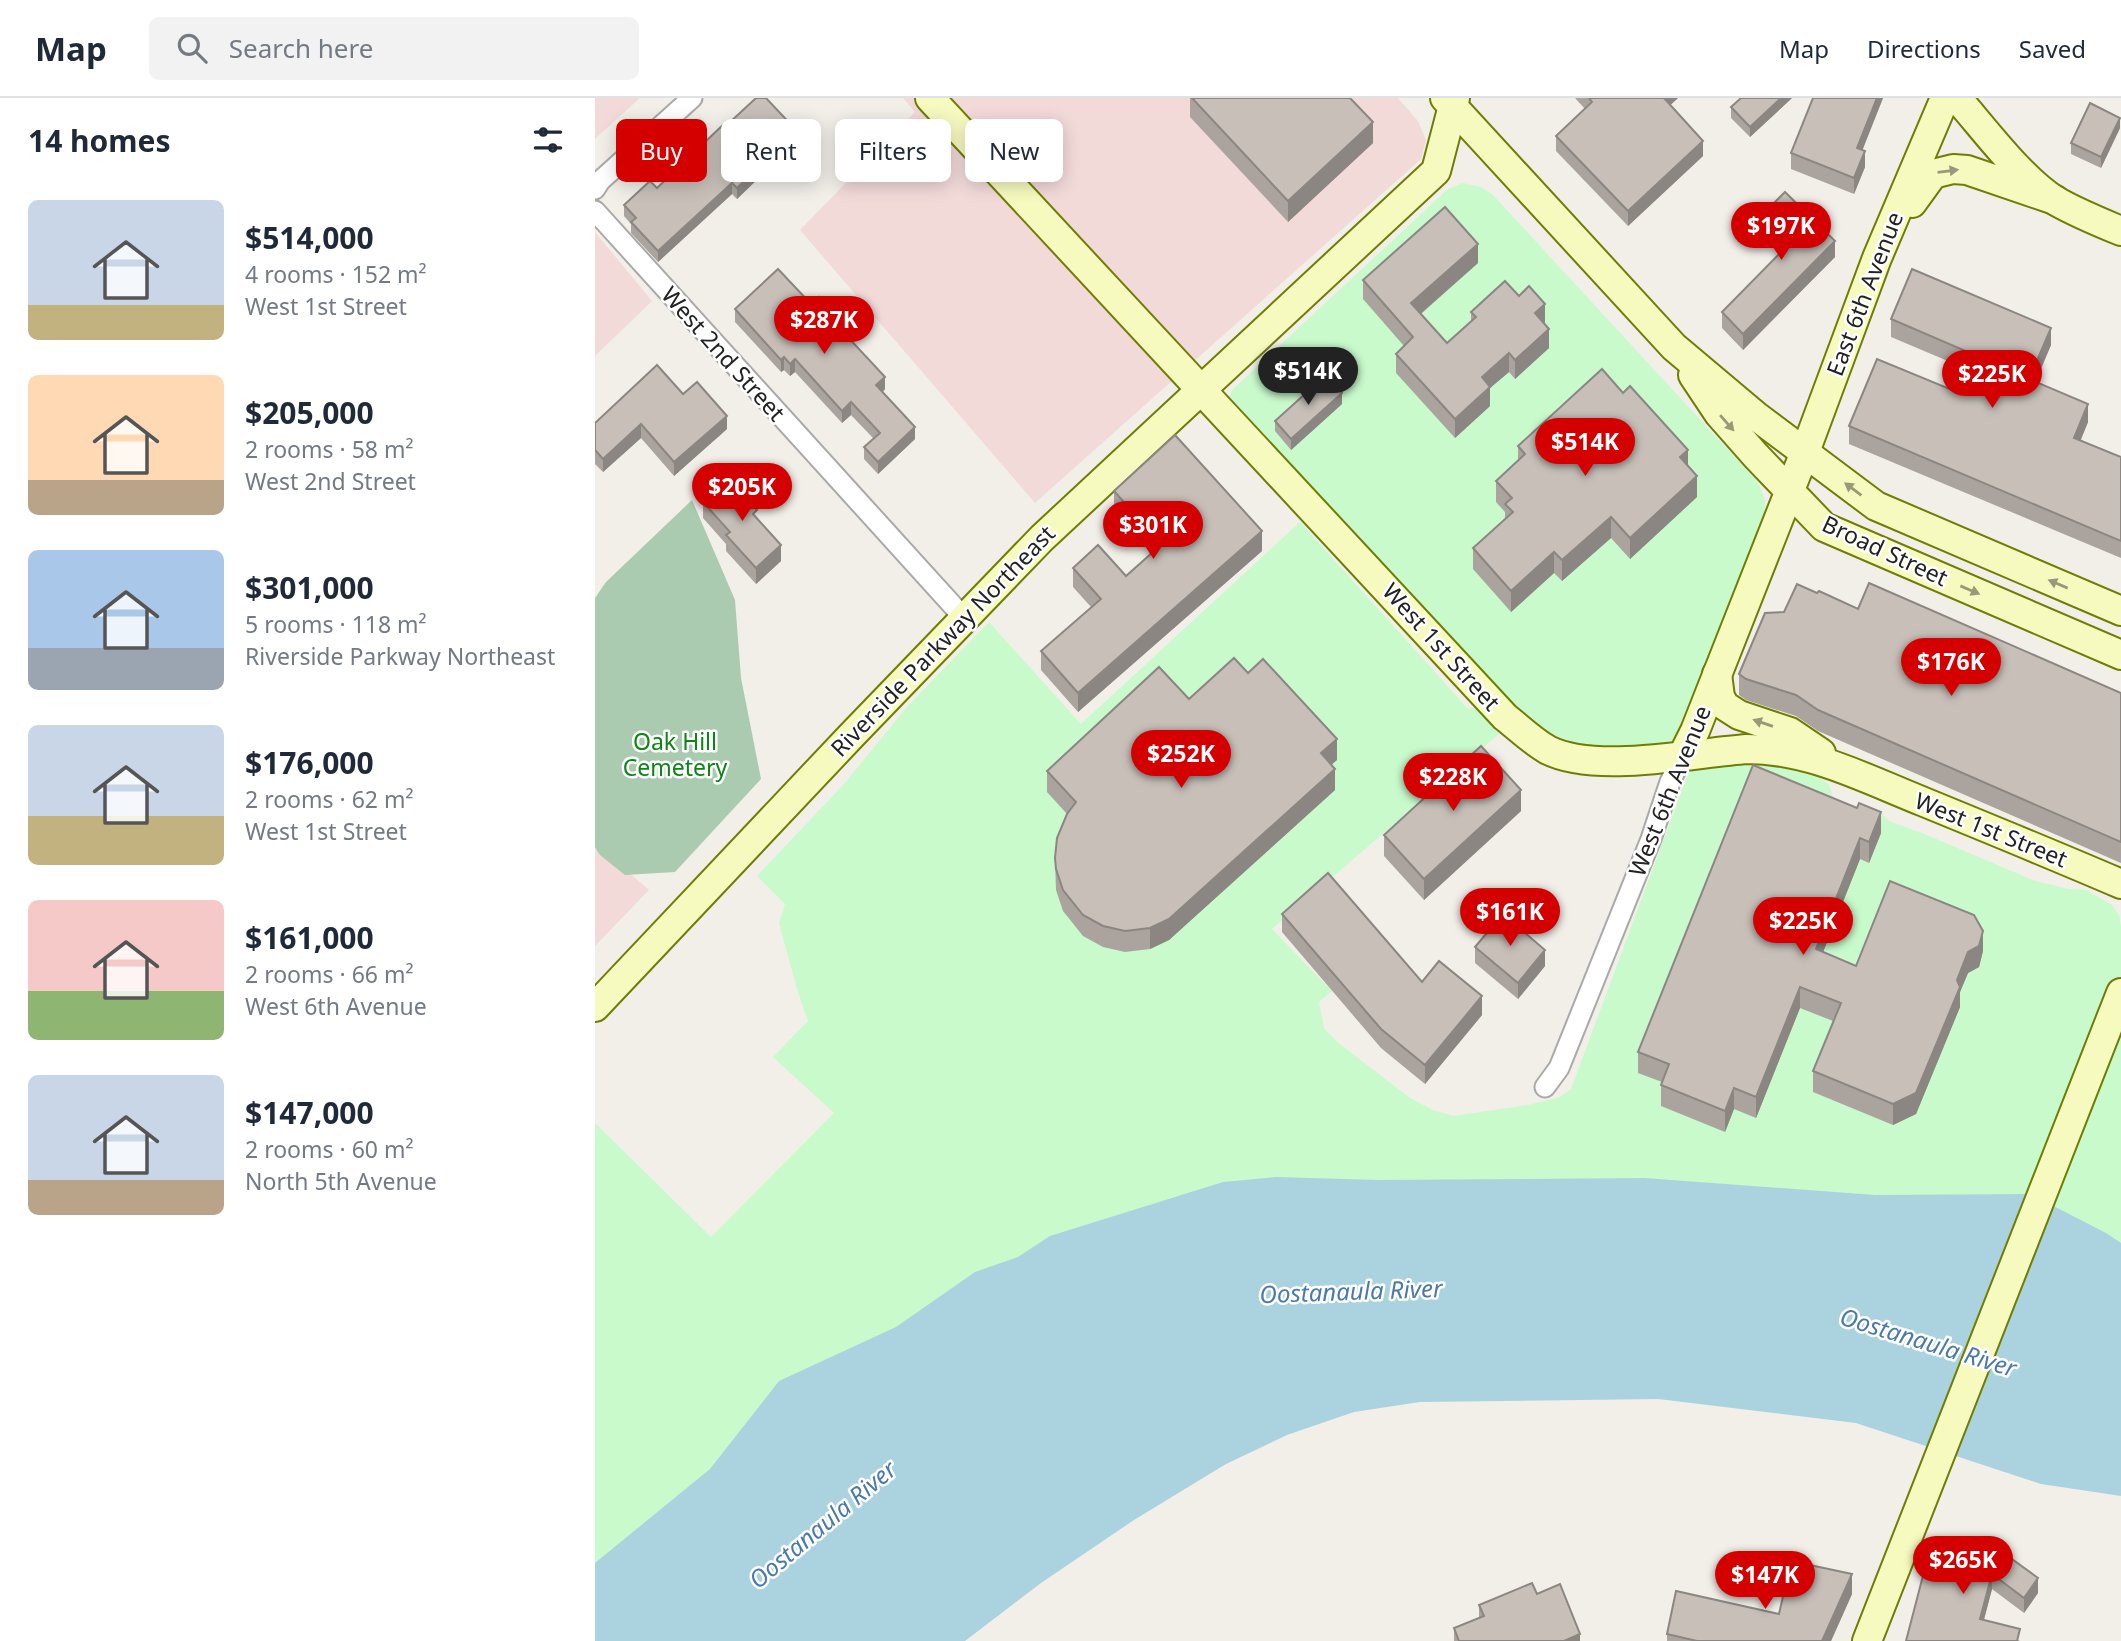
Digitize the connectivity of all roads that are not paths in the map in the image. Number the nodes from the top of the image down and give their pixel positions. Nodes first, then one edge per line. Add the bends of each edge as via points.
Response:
1 (692, 98) edge
2 (930, 98) edge
3 (1945, 98) edge
4 (1958, 98) edge
5 (1451, 101) edge
6 (595, 189) edge
7 (2055, 200) junction
8 (595, 211) edge
9 (2121, 231) edge
10 (1877, 258) junction
11 (1674, 347) junction
12 (1201, 390) junction
13 (1805, 452) junction
14 (1789, 491) junction
15 (2121, 611) edge
16 (965, 619) junction
17 (2121, 655) edge
18 (1717, 674) junction
19 (1683, 755) junction
20 (1843, 768) junction
21 (2121, 884) edge
22 (2121, 993) edge
23 (595, 1007) edge
24 (1545, 1087) dead end
25 (1867, 1641) edge

1 - 6 street
2 - 12 street, West 1st Street
3 - 10 street, East 6th Avenue
4 - 7 street via 2030,180
5 - 11 street, Broad Street
5 - 12 street, Riverside Parkway Northeast via 1436,171
7 - 9 street
10 -> 7 street via 1926,182 1942,171 1967,170
8 - 16 street, West 2nd Street
10 - 13 street, East 6th Avenue
11 - 13 street, Broad Street
11 -> 14 street, Broad Street via 1719,414
12 - 16 street, Riverside Parkway Northeast via 1042,538
12 - 19 street, West 1st Street via 1505,717 1528,736 1573,759 1601,762
13 - 14 street, East 6th Avenue
15 -> 13 street, Broad Street via 1875,506
14 -> 17 street, Broad Street via 1824,527
14 - 18 street, West 6th Avenue
16 - 23 street, Riverside Parkway Northeast
18 - 19 street, West 6th Avenue
20 -> 18 street via 1790,732 1725,706
19 - 20 street, West 1st Street via 1770,749
19 - 24 street, West 6th Avenue via 1559,1068
20 - 21 street, West 1st Street
22 - 25 street

